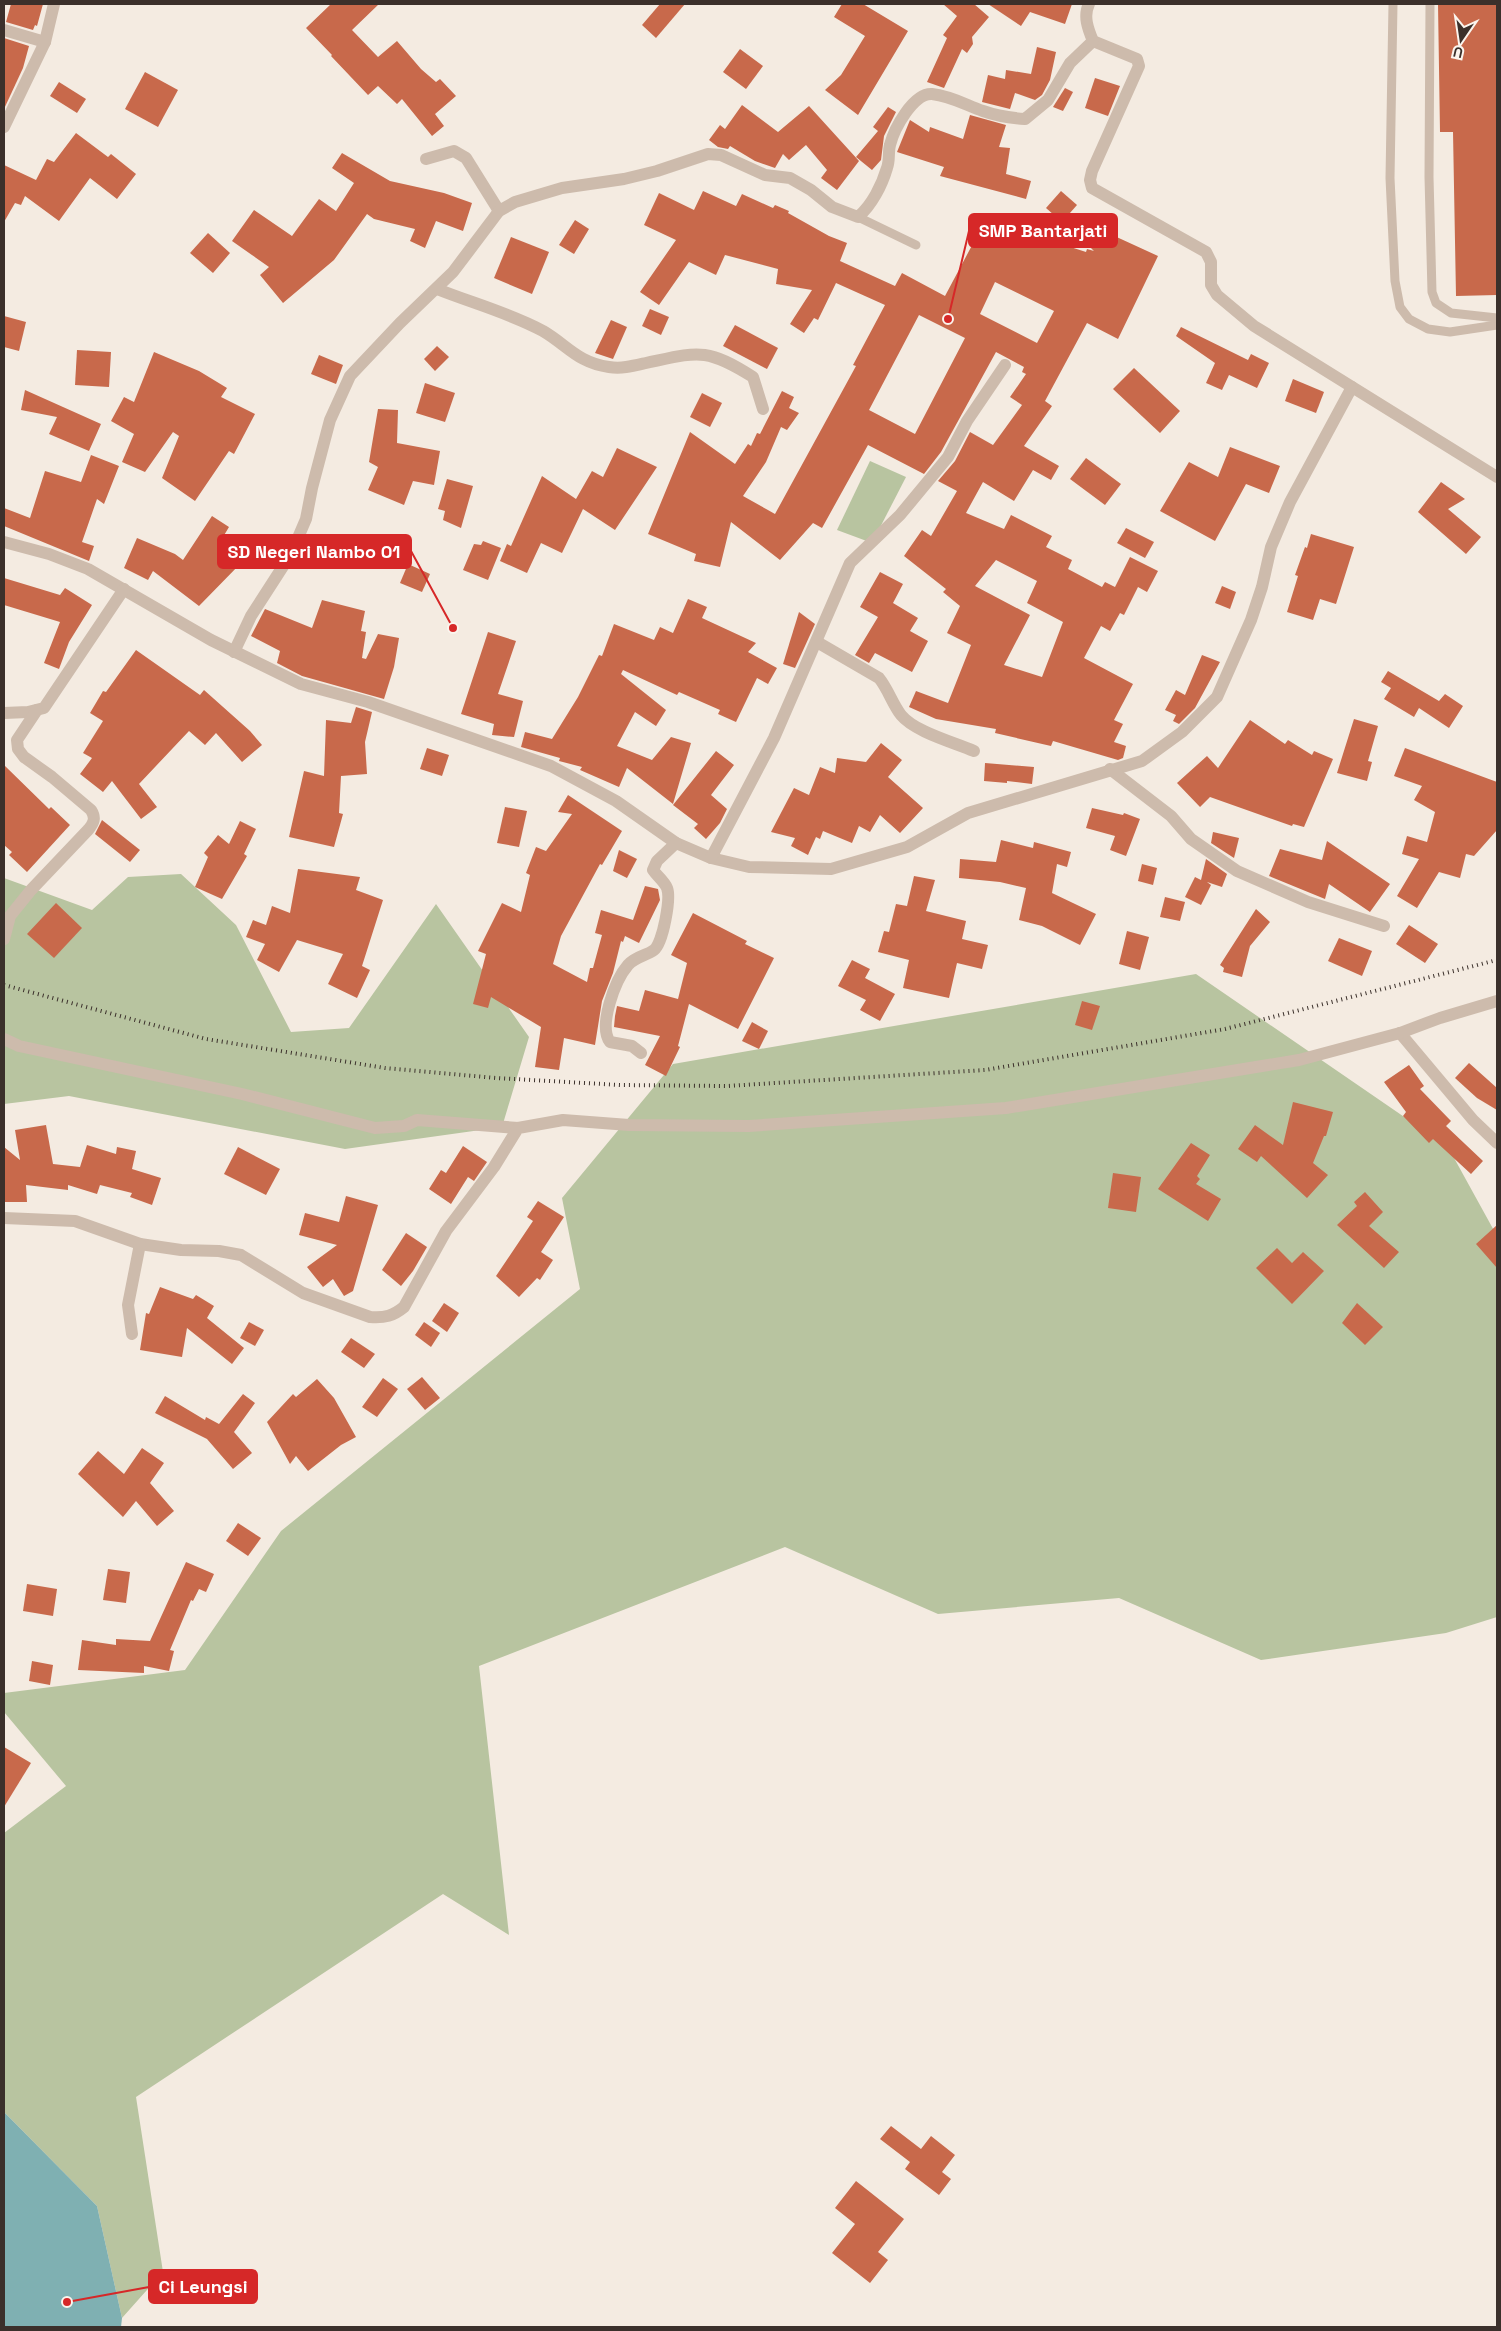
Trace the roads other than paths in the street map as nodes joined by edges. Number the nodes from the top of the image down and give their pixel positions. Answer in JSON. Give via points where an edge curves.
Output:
{"nodes":[{"id":1,"x":54,"y":4,"type":"edge"},
{"id":2,"x":1089,"y":4,"type":"edge"},
{"id":3,"x":1393,"y":4,"type":"edge"},
{"id":4,"x":1430,"y":4,"type":"edge"},
{"id":5,"x":4,"y":30,"type":"edge"},
{"id":6,"x":1093,"y":41,"type":"junction"},
{"id":7,"x":45,"y":42,"type":"junction"},
{"id":8,"x":4,"y":127,"type":"edge"},
{"id":9,"x":426,"y":159,"type":"dead end"},
{"id":10,"x":499,"y":211,"type":"junction"},
{"id":11,"x":858,"y":216,"type":"junction"},
{"id":12,"x":916,"y":245,"type":"dead end"},
{"id":13,"x":437,"y":289,"type":"junction"},
{"id":14,"x":1497,"y":318,"type":"edge"},
{"id":15,"x":1497,"y":325,"type":"edge"},
{"id":16,"x":1005,"y":365,"type":"dead end"},
{"id":17,"x":1352,"y":387,"type":"junction"},
{"id":18,"x":763,"y":409,"type":"dead end"},
{"id":19,"x":1497,"y":477,"type":"edge"},
{"id":20,"x":4,"y":542,"type":"edge"},
{"id":21,"x":124,"y":589,"type":"junction"},
{"id":22,"x":817,"y":642,"type":"junction"},
{"id":23,"x":234,"y":652,"type":"junction"},
{"id":24,"x":37,"y":710,"type":"junction"},
{"id":25,"x":4,"y":713,"type":"edge"},
{"id":26,"x":974,"y":751,"type":"dead end"},
{"id":27,"x":1110,"y":769,"type":"junction"},
{"id":28,"x":676,"y":842,"type":"junction"},
{"id":29,"x":711,"y":858,"type":"junction"},
{"id":30,"x":1384,"y":926,"type":"dead end"},
{"id":31,"x":4,"y":939,"type":"edge"},
{"id":32,"x":1497,"y":1001,"type":"edge"},
{"id":33,"x":1400,"y":1033,"type":"junction"},
{"id":34,"x":4,"y":1039,"type":"edge"},
{"id":35,"x":641,"y":1053,"type":"dead end"},
{"id":36,"x":518,"y":1128,"type":"junction"},
{"id":37,"x":1497,"y":1144,"type":"edge"},
{"id":38,"x":4,"y":1218,"type":"edge"},
{"id":39,"x":140,"y":1244,"type":"junction"},
{"id":40,"x":132,"y":1334,"type":"dead end"}],
"edges":[{"from":1,"to":7,"type":"street"},
{"from":2,"to":6,"type":"street","via":[[1086,27]]},
{"from":3,"to":15,"type":"lane","via":[[1390,178],[1395,281],[1400,307],[1409,319],[1428,329],[1450,332]]},
{"from":4,"to":14,"type":"lane","via":[[1432,292],[1436,303],[1451,312]]},
{"from":5,"to":7,"type":"street"},
{"from":6,"to":11,"type":"street","via":[[1070,63],[1048,100],[1025,119],[1010,118],[930,94],[915,102],[904,115],[890,144],[888,167],[877,191],[867,209]]},
{"from":6,"to":17,"type":"street","via":[[1137,59],[1139,66],[1092,170],[1092,188],[1206,252],[1211,262],[1211,285],[1217,295],[1254,326]]},
{"from":7,"to":8,"type":"street"},
{"from":9,"to":10,"type":"street","via":[[454,151],[466,158]]},
{"from":10,"to":11,"type":"street","via":[[515,202],[562,188],[624,180],[708,154],[721,155],[765,174],[790,178],[832,207]]},
{"from":10,"to":13,"type":"street"},
{"from":11,"to":12,"type":"lane"},
{"from":13,"to":18,"type":"street","via":[[544,332],[587,362],[626,368],[686,354],[710,354],[727,360],[753,377]]},
{"from":13,"to":23,"type":"street","via":[[350,376],[330,420],[306,519],[291,554],[251,616]]},
{"from":16,"to":22,"type":"street","via":[[967,421],[948,458],[900,515],[850,563]]},
{"from":17,"to":19,"type":"street"},
{"from":17,"to":27,"type":"street","via":[[1290,502],[1271,547],[1251,620],[1217,697],[1158,751],[1142,761]]},
{"from":20,"to":21,"type":"street","via":[[88,569]]},
{"from":21,"to":23,"type":"street"},
{"from":21,"to":24,"type":"street","via":[[44,708]]},
{"from":22,"to":26,"type":"street","via":[[879,678],[894,706],[911,725]]},
{"from":22,"to":29,"type":"street","via":[[774,738]]},
{"from":23,"to":28,"type":"street","via":[[302,684],[368,702],[551,766],[616,801]]},
{"from":24,"to":25,"type":"street"},
{"from":24,"to":31,"type":"street","via":[[17,740],[18,749],[91,810],[94,816],[88,830],[10,916]]},
{"from":27,"to":29,"type":"street","via":[[968,813],[907,847],[832,869],[749,867]]},
{"from":27,"to":30,"type":"street","via":[[1171,816],[1191,839],[1237,871],[1308,902]]},
{"from":28,"to":29,"type":"street"},
{"from":28,"to":35,"type":"street","via":[[657,861],[653,870],[668,890],[660,942],[654,950],[635,958],[621,975],[604,1030],[610,1042],[632,1046]]},
{"from":32,"to":33,"type":"street"},
{"from":33,"to":36,"type":"street","via":[[1299,1060],[1006,1108],[749,1126],[629,1125],[564,1120]]},
{"from":33,"to":37,"type":"street"},
{"from":34,"to":36,"type":"street","via":[[20,1046],[242,1094],[375,1128],[404,1126],[417,1120]]},
{"from":36,"to":39,"type":"street","via":[[494,1167],[446,1231],[404,1307],[394,1315],[370,1317],[303,1292],[241,1255]]},
{"from":38,"to":39,"type":"street","via":[[75,1221]]},
{"from":39,"to":40,"type":"street","via":[[128,1305]]}]}
